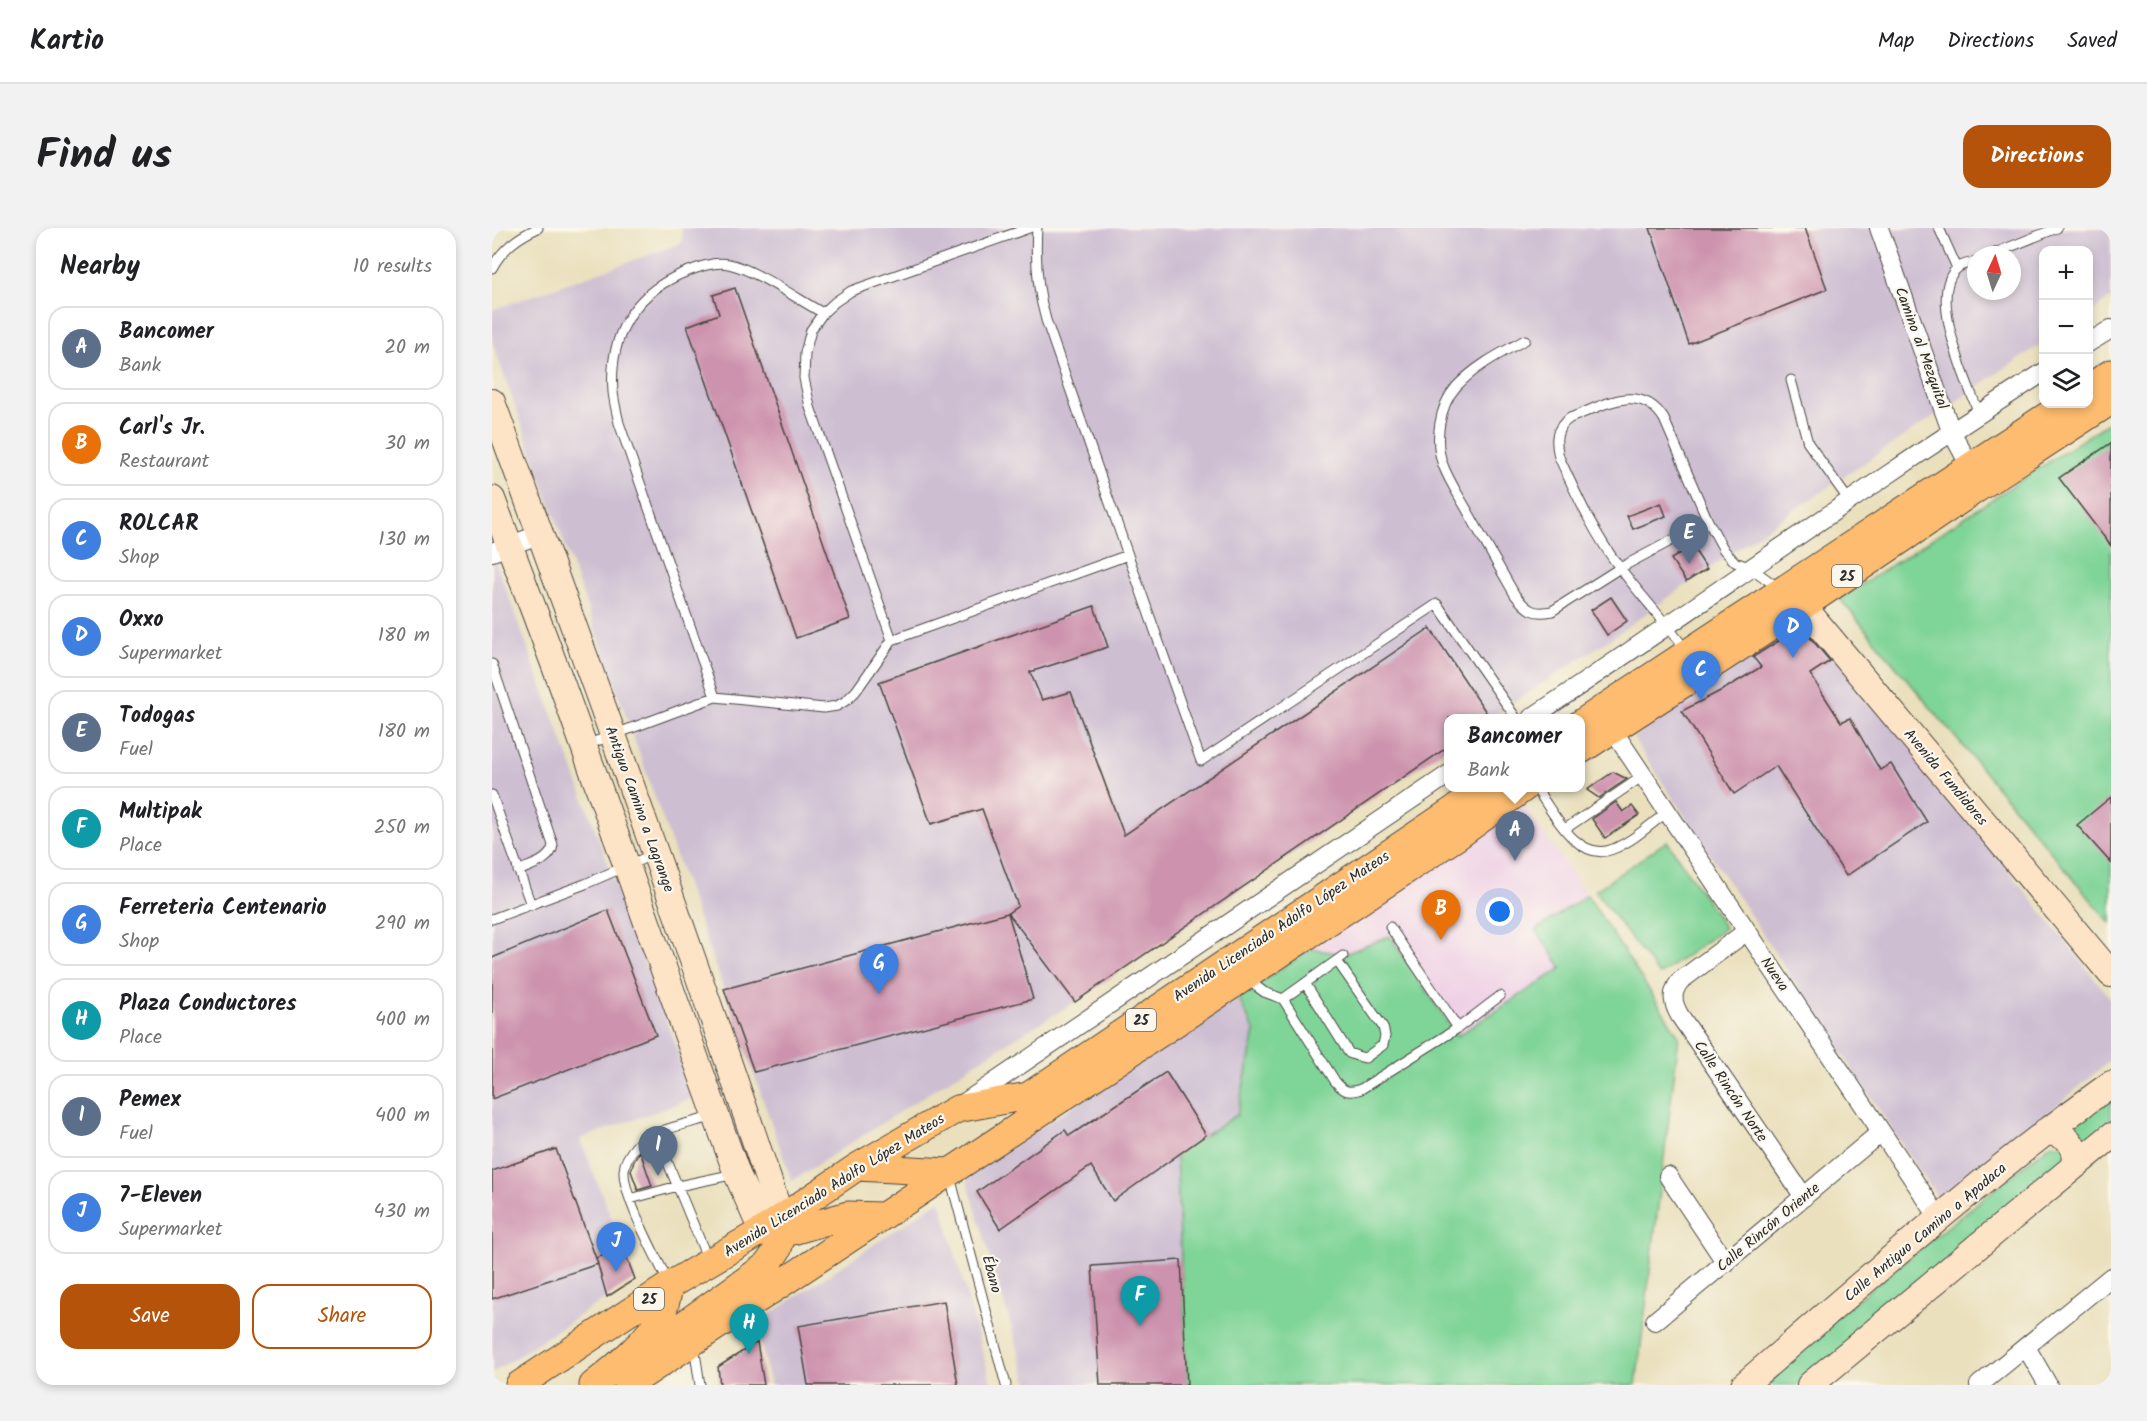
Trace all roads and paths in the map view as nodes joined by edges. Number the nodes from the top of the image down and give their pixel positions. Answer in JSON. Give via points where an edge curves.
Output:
{"nodes":[{"id":1,"x":538,"y":228,"type":"edge"},
{"id":2,"x":1029,"y":228,"type":"edge"},
{"id":3,"x":1037,"y":228,"type":"edge"},
{"id":4,"x":1879,"y":228,"type":"edge"},
{"id":5,"x":1939,"y":228,"type":"edge"},
{"id":6,"x":2057,"y":228,"type":"edge"},
{"id":7,"x":2012,"y":246,"type":"edge"},
{"id":8,"x":1967,"y":264,"type":"edge"},
{"id":9,"x":492,"y":268,"type":"edge"},
{"id":10,"x":1957,"y":268,"type":"junction"},
{"id":11,"x":823,"y":313,"type":"junction"},
{"id":12,"x":2111,"y":328,"type":"edge"},
{"id":13,"x":1525,"y":340,"type":"dead end"},
{"id":14,"x":2093,"y":340,"type":"edge"},
{"id":15,"x":2111,"y":373,"type":"edge"},
{"id":16,"x":2039,"y":375,"type":"edge"},
{"id":17,"x":1791,"y":380,"type":"dead end"},
{"id":18,"x":2093,"y":385,"type":"edge"},
{"id":19,"x":2111,"y":401,"type":"edge"},
{"id":20,"x":492,"y":402,"type":"edge"},
{"id":21,"x":2058,"y":408,"type":"edge"},
{"id":22,"x":1979,"y":413,"type":"junction"},
{"id":23,"x":1951,"y":431,"type":"junction"},
{"id":24,"x":1970,"y":466,"type":"junction"},
{"id":25,"x":529,"y":502,"type":"junction"},
{"id":26,"x":1850,"y":502,"type":"junction"},
{"id":27,"x":494,"y":510,"type":"edge"},
{"id":28,"x":1708,"y":521,"type":"junction"},
{"id":29,"x":541,"y":534,"type":"junction"},
{"id":30,"x":500,"y":549,"type":"edge"},
{"id":31,"x":1128,"y":555,"type":"junction"},
{"id":32,"x":1620,"y":568,"type":"junction"},
{"id":33,"x":1751,"y":568,"type":"junction"},
{"id":34,"x":1793,"y":598,"type":"junction"},
{"id":35,"x":1669,"y":626,"type":"junction"},
{"id":36,"x":892,"y":640,"type":"junction"},
{"id":37,"x":1687,"y":652,"type":"junction"},
{"id":38,"x":492,"y":664,"type":"edge"},
{"id":39,"x":715,"y":697,"type":"junction"},
{"id":40,"x":1513,"y":714,"type":"edge"},
{"id":41,"x":1537,"y":714,"type":"edge"},
{"id":42,"x":1585,"y":720,"type":"edge"},
{"id":43,"x":1612,"y":729,"type":"junction"},
{"id":44,"x":614,"y":735,"type":"junction"},
{"id":45,"x":584,"y":746,"type":"junction"},
{"id":46,"x":1585,"y":747,"type":"edge"},
{"id":47,"x":1643,"y":776,"type":"junction"},
{"id":48,"x":1444,"y":777,"type":"edge"},
{"id":49,"x":1480,"y":792,"type":"edge"},
{"id":50,"x":1518,"y":792,"type":"edge"},
{"id":51,"x":1539,"y":792,"type":"edge"},
{"id":52,"x":492,"y":795,"type":"edge"},
{"id":53,"x":1667,"y":812,"type":"junction"},
{"id":54,"x":1565,"y":830,"type":"junction"},
{"id":55,"x":656,"y":853,"type":"junction"},
{"id":56,"x":626,"y":866,"type":"junction"},
{"id":57,"x":518,"y":871,"type":"junction"},
{"id":58,"x":531,"y":904,"type":"junction"},
{"id":59,"x":492,"y":919,"type":"edge"},
{"id":60,"x":1390,"y":927,"type":"dead end"},
{"id":61,"x":1747,"y":931,"type":"junction"},
{"id":62,"x":1244,"y":976,"type":"junction"},
{"id":63,"x":2109,"y":978,"type":"edge"},
{"id":64,"x":1305,"y":983,"type":"junction"},
{"id":65,"x":1500,"y":996,"type":"dead end"},
{"id":66,"x":1283,"y":999,"type":"junction"},
{"id":67,"x":1458,"y":1028,"type":"junction"},
{"id":68,"x":2111,"y":1084,"type":"edge"},
{"id":69,"x":1028,"y":1096,"type":"junction"},
{"id":70,"x":957,"y":1108,"type":"junction"},
{"id":71,"x":716,"y":1116,"type":"junction"},
{"id":72,"x":2046,"y":1131,"type":"junction"},
{"id":73,"x":1881,"y":1132,"type":"junction"},
{"id":74,"x":656,"y":1134,"type":"junction"},
{"id":75,"x":2111,"y":1136,"type":"edge"},
{"id":76,"x":2074,"y":1166,"type":"junction"},
{"id":77,"x":857,"y":1167,"type":"junction"},
{"id":78,"x":949,"y":1172,"type":"junction"},
{"id":79,"x":737,"y":1174,"type":"junction"},
{"id":80,"x":1668,"y":1176,"type":"dead end"},
{"id":81,"x":678,"y":1186,"type":"junction"},
{"id":82,"x":1803,"y":1197,"type":"junction"},
{"id":83,"x":630,"y":1199,"type":"junction"},
{"id":84,"x":882,"y":1216,"type":"junction"},
{"id":85,"x":1939,"y":1218,"type":"junction"},
{"id":86,"x":775,"y":1228,"type":"junction"},
{"id":87,"x":709,"y":1263,"type":"junction"},
{"id":88,"x":1726,"y":1263,"type":"junction"},
{"id":89,"x":2110,"y":1282,"type":"edge"},
{"id":90,"x":670,"y":1285,"type":"junction"},
{"id":91,"x":1655,"y":1321,"type":"dead end"},
{"id":92,"x":693,"y":1342,"type":"junction"},
{"id":93,"x":2026,"y":1347,"type":"junction"},
{"id":94,"x":635,"y":1381,"type":"edge"},
{"id":95,"x":519,"y":1385,"type":"edge"},
{"id":96,"x":593,"y":1385,"type":"edge"},
{"id":97,"x":699,"y":1385,"type":"edge"},
{"id":98,"x":1006,"y":1385,"type":"edge"},
{"id":99,"x":1744,"y":1385,"type":"edge"},
{"id":100,"x":1810,"y":1385,"type":"edge"},
{"id":101,"x":1980,"y":1385,"type":"edge"},
{"id":102,"x":2048,"y":1385,"type":"edge"}],
"edges":[{"from":1,"to":9,"type":"lane","via":[[510,244]]},
{"from":2,"to":11,"type":"lane","via":[[851,291]]},
{"from":3,"to":31,"type":"lane","via":[[1036,270],[1043,311]]},
{"from":4,"to":23,"type":"street","name":"Camino al Mezquital"},
{"from":5,"to":10,"type":"lane"},
{"from":6,"to":7,"type":"lane"},
{"from":8,"to":10,"type":"lane"},
{"from":10,"to":22,"type":"lane","via":[[1949,283],[1946,316]]},
{"from":11,"to":36,"type":"lane","via":[[812,330],[805,353],[804,378],[810,407]]},
{"from":11,"to":39,"type":"lane","via":[[745,269],[711,264],[661,283],[637,304],[619,339],[613,392],[619,423]]},
{"from":12,"to":14,"type":"street"},
{"from":13,"to":32,"type":"lane","via":[[1491,359],[1455,388],[1440,424],[1443,465],[1515,595],[1532,612],[1552,611]]},
{"from":15,"to":18,"type":"main road"},
{"from":16,"to":22,"type":"street"},
{"from":17,"to":26,"type":"lane","via":[[1808,443]]},
{"from":19,"to":34,"type":"main road","number":"25","via":[[1981,486]]},
{"from":20,"to":25,"type":"street","name":"Antiguo Camino a Lagrange"},
{"from":21,"to":24,"type":"main road","number":"25"},
{"from":22,"to":23,"type":"street"},
{"from":23,"to":24,"type":"street","name":"Camino al Mezquital"},
{"from":23,"to":26,"type":"street"},
{"from":24,"to":34,"type":"main road","number":"25"},
{"from":25,"to":27,"type":"street"},
{"from":25,"to":29,"type":"street","name":"Antiguo Camino a Lagrange"},
{"from":26,"to":33,"type":"street"},
{"from":27,"to":30,"type":"street","name":"Antiguo Camino a Lagrange"},
{"from":28,"to":32,"type":"lane"},
{"from":28,"to":32,"type":"lane","via":[[1664,419],[1653,405],[1631,398],[1570,418],[1557,436],[1559,457],[1594,529]]},
{"from":28,"to":33,"type":"lane","via":[[1730,557]]},
{"from":29,"to":30,"type":"street"},
{"from":29,"to":44,"type":"street","name":"Antiguo Camino a Lagrange"},
{"from":30,"to":45,"type":"street","name":"Antiguo Camino a Lagrange"},
{"from":31,"to":36,"type":"lane"},
{"from":31,"to":40,"type":"lane","via":[[1201,761],[1437,604]]},
{"from":32,"to":35,"type":"lane"},
{"from":33,"to":34,"type":"lane"},
{"from":33,"to":35,"type":"street"},
{"from":34,"to":37,"type":"main road","number":"25"},
{"from":34,"to":43,"type":"main road","number":"25"},
{"from":34,"to":63,"type":"street","name":"Avenida Fundidores"},
{"from":35,"to":37,"type":"lane"},
{"from":35,"to":41,"type":"street"},
{"from":36,"to":39,"type":"lane","via":[[856,691],[837,706]]},
{"from":37,"to":42,"type":"main road","number":"25"},
{"from":38,"to":57,"type":"lane","via":[[553,845],[545,859]]},
{"from":39,"to":44,"type":"lane"},
{"from":43,"to":46,"type":"main road","number":"25"},
{"from":43,"to":47,"type":"street","name":"Nueva"},
{"from":44,"to":45,"type":"lane"},
{"from":44,"to":55,"type":"street","name":"Antiguo Camino a Lagrange"},
{"from":45,"to":56,"type":"street","name":"Antiguo Camino a Lagrange"},
{"from":47,"to":53,"type":"street","name":"Nueva"},
{"from":47,"to":54,"type":"lane"},
{"from":48,"to":70,"type":"street"},
{"from":49,"to":69,"type":"main road","name":"Avenida Licenciado Adolfo López Mateos","number":"25"},
{"from":50,"to":62,"type":"main road","name":"Avenida Licenciado Adolfo López Mateos","number":"25"},
{"from":51,"to":54,"type":"lane"},
{"from":52,"to":57,"type":"lane"},
{"from":53,"to":54,"type":"lane","via":[[1627,842],[1605,851],[1587,850]]},
{"from":53,"to":61,"type":"street","name":"Nueva"},
{"from":55,"to":56,"type":"lane"},
{"from":55,"to":86,"type":"street","name":"Antiguo Camino a Lagrange","via":[[737,1084]]},
{"from":56,"to":58,"type":"lane"},
{"from":56,"to":71,"type":"street","name":"Antiguo Camino a Lagrange"},
{"from":57,"to":58,"type":"lane"},
{"from":58,"to":59,"type":"lane"},
{"from":60,"to":67,"type":"lane"},
{"from":61,"to":73,"type":"street","name":"Nueva"},
{"from":61,"to":82,"type":"street","name":"Calle Rincón Norte","via":[[1680,981],[1673,999],[1680,1016]]},
{"from":62,"to":66,"type":"lane","via":[[1264,992]]},
{"from":62,"to":78,"type":"main road","name":"Avenida Licenciado Adolfo López Mateos","number":"25"},
{"from":64,"to":64,"type":"lane","via":[[1340,959],[1383,1027],[1383,1045],[1365,1058],[1349,1053]]},
{"from":64,"to":66,"type":"lane"},
{"from":65,"to":67,"type":"lane"},
{"from":66,"to":67,"type":"lane","via":[[1345,1092],[1368,1085]]},
{"from":68,"to":72,"type":"street","name":"Calle Antiguo Camino a Apodaca"},
{"from":69,"to":70,"type":"main road","name":"Avenida Licenciado Adolfo López Mateos","number":"25"},
{"from":69,"to":78,"type":"main road","via":[[955,1153]]},
{"from":70,"to":77,"type":"main road","name":"Avenida Licenciado Adolfo López Mateos","number":"25"},
{"from":71,"to":74,"type":"lane"},
{"from":71,"to":79,"type":"street","name":"Antiguo Camino a Lagrange"},
{"from":72,"to":76,"type":"street","via":[[2071,1142]]},
{"from":72,"to":85,"type":"street","name":"Calle Antiguo Camino a Apodaca"},
{"from":73,"to":82,"type":"street","name":"Calle Rincón Oriente"},
{"from":73,"to":85,"type":"street","name":"Nueva"},
{"from":74,"to":81,"type":"lane"},
{"from":74,"to":83,"type":"lane","via":[[637,1146],[626,1162],[624,1172]]},
{"from":75,"to":76,"type":"street"},
{"from":76,"to":100,"type":"street"},
{"from":77,"to":78,"type":"main road"},
{"from":77,"to":86,"type":"main road","name":"Avenida Licenciado Adolfo López Mateos","number":"25"},
{"from":78,"to":84,"type":"main road","name":"Avenida Licenciado Adolfo López Mateos","number":"25"},
{"from":78,"to":98,"type":"lane","name":"Ébano"},
{"from":79,"to":81,"type":"lane"},
{"from":79,"to":86,"type":"street","name":"Antiguo Camino a Lagrange"},
{"from":80,"to":88,"type":"street"},
{"from":81,"to":83,"type":"lane"},
{"from":81,"to":87,"type":"lane"},
{"from":82,"to":88,"type":"street","name":"Calle Rincón Oriente"},
{"from":83,"to":90,"type":"lane"},
{"from":84,"to":86,"type":"main road","via":[[848,1215]]},
{"from":84,"to":92,"type":"main road","name":"Avenida Licenciado Adolfo López Mateos","number":"25"},
{"from":85,"to":99,"type":"street","name":"Calle Antiguo Camino a Apodaca"},
{"from":86,"to":87,"type":"main road","name":"Avenida Licenciado Adolfo López Mateos","number":"25"},
{"from":86,"to":94,"type":"main road","via":[[778,1249],[767,1265],[676,1330]]},
{"from":87,"to":90,"type":"main road","name":"Avenida Licenciado Adolfo López Mateos","number":"25"},
{"from":88,"to":91,"type":"street","name":"Calle Rincón Oriente"},
{"from":89,"to":93,"type":"street"},
{"from":90,"to":95,"type":"main road","name":"Avenida Licenciado Adolfo López Mateos","number":"25"},
{"from":90,"to":96,"type":"main road","via":[[662,1314],[651,1330]]},
{"from":92,"to":94,"type":"main road","name":"Avenida Licenciado Adolfo López Mateos","number":"25"},
{"from":92,"to":97,"type":"lane"},
{"from":93,"to":101,"type":"street"},
{"from":93,"to":102,"type":"street"}]}
